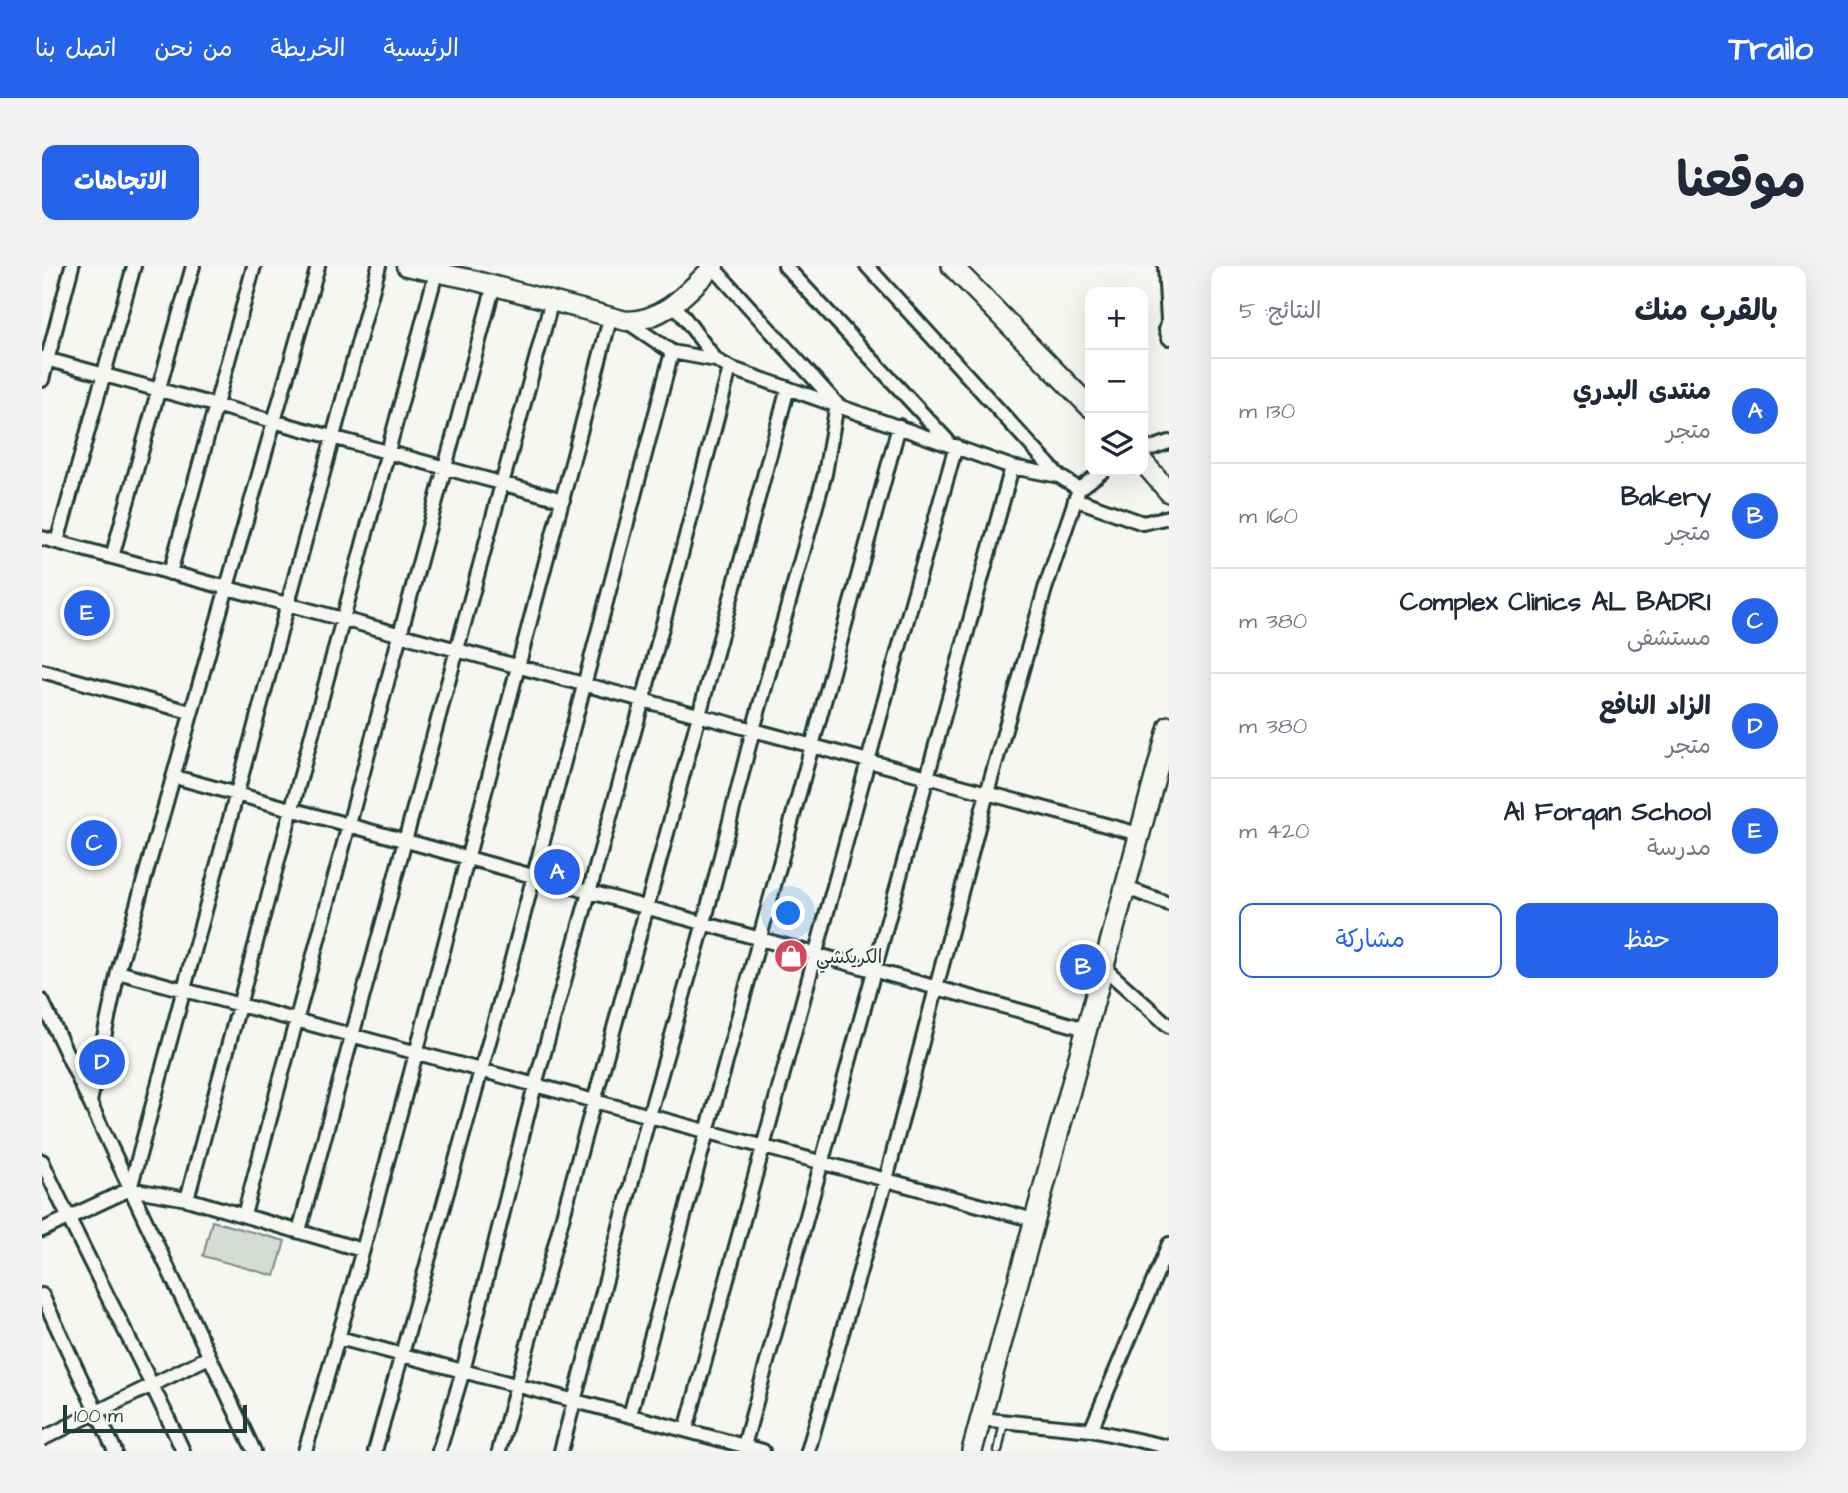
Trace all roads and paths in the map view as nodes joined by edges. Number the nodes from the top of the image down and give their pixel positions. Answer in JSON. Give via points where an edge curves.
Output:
{"nodes":[{"id":1,"x":72,"y":266,"type":"edge"},
{"id":2,"x":134,"y":266,"type":"edge"},
{"id":3,"x":193,"y":266,"type":"edge"},
{"id":4,"x":254,"y":266,"type":"edge"},
{"id":5,"x":318,"y":266,"type":"edge"},
{"id":6,"x":379,"y":266,"type":"edge"},
{"id":7,"x":406,"y":266,"type":"edge"},
{"id":8,"x":714,"y":266,"type":"edge"},
{"id":9,"x":785,"y":266,"type":"edge"},
{"id":10,"x":867,"y":266,"type":"edge"},
{"id":11,"x":952,"y":266,"type":"edge"},
{"id":12,"x":1165,"y":266,"type":"edge"},
{"id":13,"x":436,"y":273,"type":"junction"},
{"id":14,"x":494,"y":285,"type":"junction"},
{"id":15,"x":552,"y":300,"type":"junction"},
{"id":16,"x":674,"y":304,"type":"junction"},
{"id":17,"x":618,"y":320,"type":"junction"},
{"id":18,"x":1169,"y":321,"type":"edge"},
{"id":19,"x":1169,"y":340,"type":"edge"},
{"id":20,"x":672,"y":352,"type":"junction"},
{"id":21,"x":45,"y":359,"type":"edge"},
{"id":22,"x":716,"y":360,"type":"junction"},
{"id":23,"x":730,"y":368,"type":"junction"},
{"id":24,"x":103,"y":374,"type":"junction"},
{"id":25,"x":42,"y":380,"type":"edge"},
{"id":26,"x":789,"y":388,"type":"junction"},
{"id":27,"x":159,"y":390,"type":"junction"},
{"id":28,"x":1085,"y":402,"type":"edge"},
{"id":29,"x":836,"y":404,"type":"junction"},
{"id":30,"x":215,"y":405,"type":"junction"},
{"id":31,"x":272,"y":420,"type":"junction"},
{"id":32,"x":899,"y":426,"type":"junction"},
{"id":33,"x":331,"y":436,"type":"junction"},
{"id":34,"x":1169,"y":442,"type":"edge"},
{"id":35,"x":953,"y":445,"type":"junction"},
{"id":36,"x":1148,"y":449,"type":"edge"},
{"id":37,"x":389,"y":452,"type":"junction"},
{"id":38,"x":445,"y":467,"type":"junction"},
{"id":39,"x":1012,"y":467,"type":"junction"},
{"id":40,"x":1148,"y":467,"type":"edge"},
{"id":41,"x":1059,"y":476,"type":"junction"},
{"id":42,"x":1097,"y":476,"type":"edge"},
{"id":43,"x":501,"y":483,"type":"junction"},
{"id":44,"x":1168,"y":490,"type":"edge"},
{"id":45,"x":1077,"y":494,"type":"junction"},
{"id":46,"x":563,"y":500,"type":"junction"},
{"id":47,"x":1169,"y":517,"type":"edge"},
{"id":48,"x":42,"y":538,"type":"edge"},
{"id":49,"x":57,"y":542,"type":"junction"},
{"id":50,"x":112,"y":557,"type":"junction"},
{"id":51,"x":170,"y":573,"type":"junction"},
{"id":52,"x":225,"y":587,"type":"junction"},
{"id":53,"x":285,"y":604,"type":"junction"},
{"id":54,"x":342,"y":619,"type":"junction"},
{"id":55,"x":399,"y":634,"type":"junction"},
{"id":56,"x":455,"y":649,"type":"junction"},
{"id":57,"x":518,"y":666,"type":"junction"},
{"id":58,"x":42,"y":671,"type":"edge"},
{"id":59,"x":585,"y":684,"type":"junction"},
{"id":60,"x":643,"y":700,"type":"junction"},
{"id":61,"x":191,"y":712,"type":"junction"},
{"id":62,"x":697,"y":715,"type":"junction"},
{"id":63,"x":1169,"y":726,"type":"edge"},
{"id":64,"x":753,"y":730,"type":"junction"},
{"id":65,"x":812,"y":746,"type":"junction"},
{"id":66,"x":867,"y":761,"type":"junction"},
{"id":67,"x":926,"y":776,"type":"junction"},
{"id":68,"x":175,"y":777,"type":"junction"},
{"id":69,"x":235,"y":793,"type":"junction"},
{"id":70,"x":987,"y":793,"type":"junction"},
{"id":71,"x":290,"y":809,"type":"junction"},
{"id":72,"x":347,"y":824,"type":"junction"},
{"id":73,"x":1139,"y":834,"type":"junction"},
{"id":74,"x":405,"y":841,"type":"junction"},
{"id":75,"x":468,"y":858,"type":"junction"},
{"id":76,"x":534,"y":876,"type":"junction"},
{"id":77,"x":1124,"y":887,"type":"junction"},
{"id":78,"x":590,"y":892,"type":"junction"},
{"id":79,"x":1169,"y":904,"type":"edge"},
{"id":80,"x":646,"y":907,"type":"junction"},
{"id":81,"x":704,"y":923,"type":"junction"},
{"id":82,"x":760,"y":939,"type":"junction"},
{"id":83,"x":817,"y":954,"type":"junction"},
{"id":84,"x":1104,"y":968,"type":"junction"},
{"id":85,"x":872,"y":970,"type":"junction"},
{"id":86,"x":118,"y":972,"type":"junction"},
{"id":87,"x":936,"y":988,"type":"junction"},
{"id":88,"x":184,"y":990,"type":"junction"},
{"id":89,"x":42,"y":1001,"type":"edge"},
{"id":90,"x":238,"y":1004,"type":"junction"},
{"id":91,"x":298,"y":1021,"type":"junction"},
{"id":92,"x":1169,"y":1026,"type":"edge"},
{"id":93,"x":1086,"y":1029,"type":"junction"},
{"id":94,"x":352,"y":1035,"type":"junction"},
{"id":95,"x":416,"y":1053,"type":"junction"},
{"id":96,"x":480,"y":1070,"type":"junction"},
{"id":97,"x":535,"y":1085,"type":"junction"},
{"id":98,"x":596,"y":1101,"type":"junction"},
{"id":99,"x":90,"y":1102,"type":"junction"},
{"id":100,"x":649,"y":1116,"type":"junction"},
{"id":101,"x":707,"y":1132,"type":"junction"},
{"id":102,"x":762,"y":1146,"type":"junction"},
{"id":103,"x":42,"y":1161,"type":"edge"},
{"id":104,"x":822,"y":1163,"type":"junction"},
{"id":105,"x":886,"y":1180,"type":"junction"},
{"id":106,"x":130,"y":1189,"type":"junction"},
{"id":107,"x":187,"y":1199,"type":"junction"},
{"id":108,"x":244,"y":1215,"type":"junction"},
{"id":109,"x":68,"y":1218,"type":"junction"},
{"id":110,"x":1034,"y":1220,"type":"junction"},
{"id":111,"x":42,"y":1230,"type":"edge"},
{"id":112,"x":299,"y":1231,"type":"junction"},
{"id":113,"x":1169,"y":1244,"type":"edge"},
{"id":114,"x":362,"y":1250,"type":"junction"},
{"id":115,"x":42,"y":1295,"type":"edge"},
{"id":116,"x":339,"y":1338,"type":"junction"},
{"id":117,"x":403,"y":1354,"type":"junction"},
{"id":118,"x":209,"y":1357,"type":"junction"},
{"id":119,"x":463,"y":1371,"type":"junction"},
{"id":120,"x":153,"y":1384,"type":"junction"},
{"id":121,"x":517,"y":1385,"type":"junction"},
{"id":122,"x":576,"y":1401,"type":"junction"},
{"id":123,"x":97,"y":1412,"type":"junction"},
{"id":124,"x":630,"y":1415,"type":"junction"},
{"id":125,"x":980,"y":1419,"type":"junction"},
{"id":126,"x":1004,"y":1422,"type":"junction"},
{"id":127,"x":686,"y":1430,"type":"junction"},
{"id":128,"x":1090,"y":1430,"type":"junction"},
{"id":129,"x":42,"y":1437,"type":"edge"},
{"id":130,"x":744,"y":1446,"type":"junction"},
{"id":131,"x":1169,"y":1447,"type":"edge"},
{"id":132,"x":49,"y":1451,"type":"edge"},
{"id":133,"x":115,"y":1451,"type":"edge"},
{"id":134,"x":183,"y":1451,"type":"edge"},
{"id":135,"x":254,"y":1451,"type":"edge"},
{"id":136,"x":305,"y":1451,"type":"edge"},
{"id":137,"x":375,"y":1451,"type":"edge"},
{"id":138,"x":439,"y":1451,"type":"edge"},
{"id":139,"x":499,"y":1451,"type":"edge"},
{"id":140,"x":561,"y":1451,"type":"edge"},
{"id":141,"x":763,"y":1451,"type":"edge"},
{"id":142,"x":807,"y":1451,"type":"edge"},
{"id":143,"x":972,"y":1451,"type":"edge"},
{"id":144,"x":998,"y":1451,"type":"edge"}],
"edges":[{"from":1,"to":21,"type":"street"},
{"from":2,"to":24,"type":"street"},
{"from":3,"to":27,"type":"street"},
{"from":4,"to":30,"type":"street"},
{"from":5,"to":31,"type":"street"},
{"from":6,"to":33,"type":"street"},
{"from":7,"to":13,"type":"street"},
{"from":8,"to":16,"type":"street"},
{"from":8,"to":29,"type":"street"},
{"from":9,"to":35,"type":"street"},
{"from":10,"to":41,"type":"street"},
{"from":11,"to":28,"type":"main road"},
{"from":12,"to":18,"type":"street"},
{"from":13,"to":14,"type":"street"},
{"from":13,"to":37,"type":"street"},
{"from":14,"to":15,"type":"street"},
{"from":14,"to":38,"type":"street"},
{"from":15,"to":17,"type":"street"},
{"from":15,"to":43,"type":"street"},
{"from":16,"to":17,"type":"street","via":[[649,320]]},
{"from":16,"to":22,"type":"street"},
{"from":17,"to":20,"type":"street"},
{"from":17,"to":46,"type":"street"},
{"from":18,"to":19,"type":"street"},
{"from":20,"to":22,"type":"street"},
{"from":20,"to":59,"type":"street"},
{"from":21,"to":24,"type":"street"},
{"from":21,"to":25,"type":"street"},
{"from":22,"to":23,"type":"street"},
{"from":23,"to":26,"type":"street"},
{"from":23,"to":60,"type":"street"},
{"from":24,"to":27,"type":"street"},
{"from":24,"to":49,"type":"street"},
{"from":26,"to":29,"type":"street"},
{"from":26,"to":62,"type":"street"},
{"from":27,"to":30,"type":"street"},
{"from":27,"to":50,"type":"street"},
{"from":29,"to":32,"type":"street"},
{"from":29,"to":64,"type":"street","via":[[825,474]]},
{"from":30,"to":31,"type":"street"},
{"from":30,"to":51,"type":"street"},
{"from":31,"to":33,"type":"street"},
{"from":31,"to":52,"type":"street"},
{"from":32,"to":35,"type":"street"},
{"from":32,"to":65,"type":"street"},
{"from":33,"to":37,"type":"street"},
{"from":33,"to":53,"type":"street"},
{"from":34,"to":36,"type":"street"},
{"from":35,"to":39,"type":"street"},
{"from":35,"to":66,"type":"street"},
{"from":37,"to":38,"type":"street"},
{"from":37,"to":54,"type":"street"},
{"from":38,"to":43,"type":"street"},
{"from":38,"to":55,"type":"street"},
{"from":39,"to":41,"type":"street"},
{"from":39,"to":67,"type":"street"},
{"from":40,"to":44,"type":"main road"},
{"from":41,"to":45,"type":"street"},
{"from":42,"to":45,"type":"street"},
{"from":43,"to":46,"type":"street"},
{"from":43,"to":56,"type":"street"},
{"from":45,"to":47,"type":"street","via":[[1143,523]]},
{"from":45,"to":70,"type":"street"},
{"from":46,"to":57,"type":"street"},
{"from":48,"to":49,"type":"street"},
{"from":49,"to":50,"type":"street"},
{"from":50,"to":51,"type":"street"},
{"from":51,"to":52,"type":"street"},
{"from":52,"to":53,"type":"street"},
{"from":52,"to":61,"type":"street"},
{"from":53,"to":54,"type":"street"},
{"from":53,"to":69,"type":"street"},
{"from":54,"to":55,"type":"street"},
{"from":54,"to":71,"type":"street"},
{"from":55,"to":56,"type":"street"},
{"from":55,"to":72,"type":"street"},
{"from":56,"to":57,"type":"street"},
{"from":56,"to":74,"type":"street"},
{"from":57,"to":59,"type":"street"},
{"from":57,"to":75,"type":"street"},
{"from":58,"to":61,"type":"street"},
{"from":59,"to":60,"type":"street"},
{"from":59,"to":76,"type":"street"},
{"from":60,"to":62,"type":"street"},
{"from":60,"to":78,"type":"street"},
{"from":61,"to":68,"type":"street"},
{"from":62,"to":64,"type":"street"},
{"from":62,"to":80,"type":"street"},
{"from":63,"to":73,"type":"main road"},
{"from":64,"to":65,"type":"street"},
{"from":64,"to":81,"type":"street"},
{"from":65,"to":66,"type":"street"},
{"from":65,"to":82,"type":"street"},
{"from":66,"to":67,"type":"street"},
{"from":66,"to":83,"type":"street"},
{"from":67,"to":70,"type":"street"},
{"from":67,"to":85,"type":"street"},
{"from":68,"to":69,"type":"street"},
{"from":68,"to":86,"type":"street"},
{"from":69,"to":71,"type":"street"},
{"from":69,"to":88,"type":"street"},
{"from":70,"to":73,"type":"street"},
{"from":70,"to":87,"type":"street"},
{"from":71,"to":72,"type":"street"},
{"from":71,"to":90,"type":"street"},
{"from":72,"to":74,"type":"street"},
{"from":72,"to":91,"type":"street"},
{"from":73,"to":77,"type":"main road"},
{"from":74,"to":75,"type":"street"},
{"from":74,"to":94,"type":"street"},
{"from":75,"to":76,"type":"street"},
{"from":75,"to":95,"type":"street"},
{"from":76,"to":78,"type":"street"},
{"from":76,"to":96,"type":"street"},
{"from":77,"to":79,"type":"street"},
{"from":77,"to":84,"type":"main road"},
{"from":78,"to":80,"type":"street"},
{"from":78,"to":97,"type":"street"},
{"from":80,"to":81,"type":"street"},
{"from":80,"to":98,"type":"street"},
{"from":81,"to":82,"type":"street"},
{"from":81,"to":100,"type":"street"},
{"from":82,"to":83,"type":"street"},
{"from":82,"to":101,"type":"street"},
{"from":83,"to":85,"type":"street"},
{"from":83,"to":102,"type":"street"},
{"from":84,"to":92,"type":"street"},
{"from":84,"to":93,"type":"main road"},
{"from":85,"to":87,"type":"street"},
{"from":85,"to":104,"type":"street"},
{"from":86,"to":88,"type":"street"},
{"from":86,"to":99,"type":"street"},
{"from":87,"to":93,"type":"street"},
{"from":87,"to":105,"type":"street"},
{"from":88,"to":90,"type":"street"},
{"from":88,"to":106,"type":"street"},
{"from":89,"to":99,"type":"street"},
{"from":90,"to":91,"type":"street"},
{"from":90,"to":107,"type":"street"},
{"from":91,"to":94,"type":"street"},
{"from":91,"to":108,"type":"street"},
{"from":93,"to":110,"type":"main road"},
{"from":94,"to":95,"type":"street"},
{"from":94,"to":112,"type":"street"},
{"from":95,"to":96,"type":"street"},
{"from":95,"to":114,"type":"street"},
{"from":96,"to":97,"type":"street"},
{"from":96,"to":117,"type":"street"},
{"from":97,"to":98,"type":"street"},
{"from":97,"to":119,"type":"street"},
{"from":98,"to":100,"type":"street"},
{"from":98,"to":121,"type":"street"},
{"from":99,"to":106,"type":"street"},
{"from":100,"to":101,"type":"street"},
{"from":100,"to":122,"type":"street"},
{"from":101,"to":102,"type":"street"},
{"from":101,"to":124,"type":"street"},
{"from":102,"to":104,"type":"street"},
{"from":102,"to":127,"type":"street"},
{"from":103,"to":109,"type":"street"},
{"from":104,"to":105,"type":"street"},
{"from":104,"to":130,"type":"street"},
{"from":105,"to":110,"type":"street"},
{"from":105,"to":142,"type":"street"},
{"from":106,"to":107,"type":"street"},
{"from":106,"to":109,"type":"street"},
{"from":106,"to":118,"type":"street"},
{"from":107,"to":108,"type":"street"},
{"from":108,"to":112,"type":"street"},
{"from":109,"to":111,"type":"street"},
{"from":109,"to":120,"type":"street"},
{"from":110,"to":125,"type":"main road"},
{"from":112,"to":114,"type":"street"},
{"from":113,"to":128,"type":"street"},
{"from":114,"to":116,"type":"street"},
{"from":115,"to":123,"type":"street"},
{"from":116,"to":117,"type":"street"},
{"from":116,"to":136,"type":"street"},
{"from":117,"to":119,"type":"street"},
{"from":117,"to":137,"type":"street"},
{"from":118,"to":120,"type":"street"},
{"from":118,"to":135,"type":"street"},
{"from":119,"to":121,"type":"street"},
{"from":119,"to":138,"type":"street"},
{"from":120,"to":123,"type":"street"},
{"from":120,"to":134,"type":"street"},
{"from":121,"to":122,"type":"street"},
{"from":121,"to":139,"type":"street"},
{"from":122,"to":124,"type":"street"},
{"from":122,"to":140,"type":"street"},
{"from":123,"to":129,"type":"street"},
{"from":123,"to":133,"type":"street"},
{"from":124,"to":127,"type":"street"},
{"from":125,"to":126,"type":"street"},
{"from":125,"to":143,"type":"main road"},
{"from":126,"to":128,"type":"street"},
{"from":126,"to":144,"type":"lane"},
{"from":127,"to":130,"type":"street"},
{"from":128,"to":131,"type":"street"},
{"from":129,"to":132,"type":"street"},
{"from":130,"to":141,"type":"street"}]}
